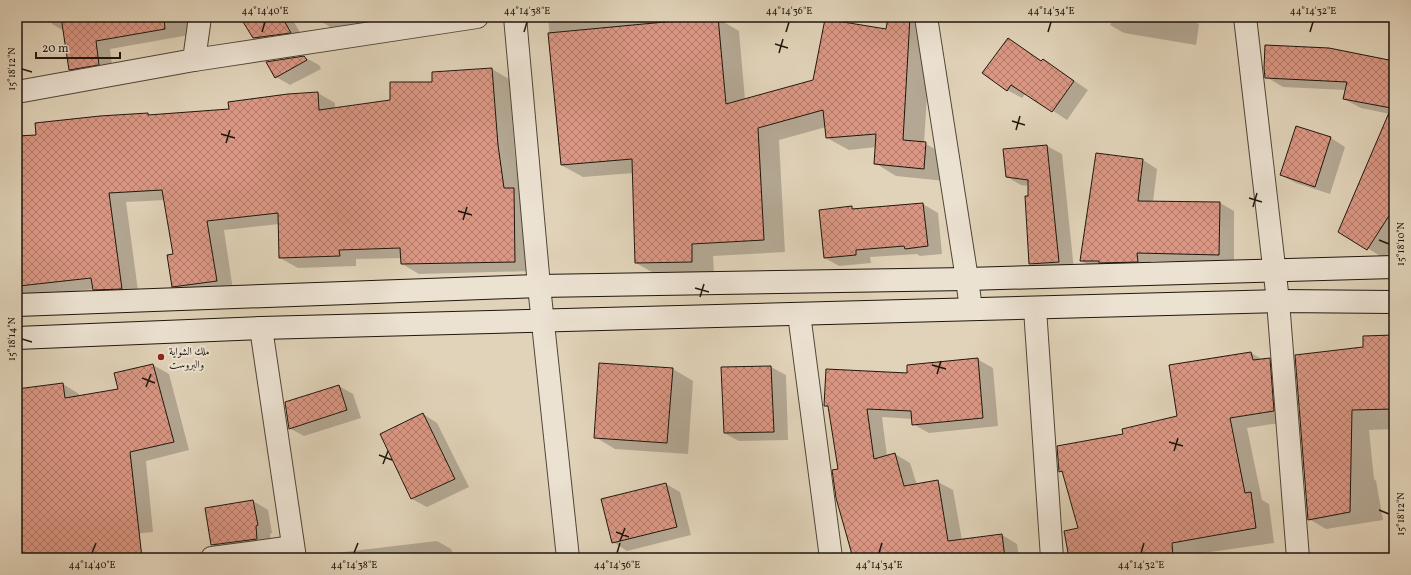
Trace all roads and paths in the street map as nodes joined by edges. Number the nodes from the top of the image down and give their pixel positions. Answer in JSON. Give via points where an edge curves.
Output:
{"nodes":[{"id":1,"x":200,"y":17,"type":"edge"},
{"id":2,"x":477,"y":17,"type":"edge"},
{"id":3,"x":515,"y":17,"type":"edge"},
{"id":4,"x":926,"y":17,"type":"edge"},
{"id":5,"x":1245,"y":17,"type":"edge"},
{"id":6,"x":194,"y":60,"type":"junction"},
{"id":7,"x":17,"y":92,"type":"edge"},
{"id":8,"x":1394,"y":267,"type":"edge"},
{"id":9,"x":1274,"y":270,"type":"junction"},
{"id":10,"x":967,"y":279,"type":"junction"},
{"id":11,"x":539,"y":286,"type":"junction"},
{"id":12,"x":1278,"y":301,"type":"junction"},
{"id":13,"x":1394,"y":302,"type":"edge"},
{"id":14,"x":17,"y":306,"type":"edge"},
{"id":15,"x":1035,"y":308,"type":"junction"},
{"id":16,"x":971,"y":310,"type":"junction"},
{"id":17,"x":799,"y":314,"type":"junction"},
{"id":18,"x":543,"y":321,"type":"junction"},
{"id":19,"x":261,"y":328,"type":"junction"},
{"id":20,"x":17,"y":338,"type":"edge"},
{"id":21,"x":294,"y":552,"type":"edge"},
{"id":22,"x":212,"y":558,"type":"edge"},
{"id":23,"x":568,"y":558,"type":"edge"},
{"id":24,"x":831,"y":558,"type":"edge"},
{"id":25,"x":1052,"y":558,"type":"edge"},
{"id":26,"x":1298,"y":558,"type":"edge"}],
"edges":[{"from":1,"to":6,"type":"street"},
{"from":2,"to":6,"type":"street"},
{"from":3,"to":11,"type":"street"},
{"from":4,"to":10,"type":"street"},
{"from":5,"to":9,"type":"street"},
{"from":6,"to":7,"type":"street"},
{"from":8,"to":9,"type":"street"},
{"from":9,"to":10,"type":"street"},
{"from":9,"to":12,"type":"street"},
{"from":10,"to":11,"type":"street"},
{"from":10,"to":16,"type":"street"},
{"from":11,"to":14,"type":"street"},
{"from":11,"to":18,"type":"street"},
{"from":12,"to":13,"type":"street"},
{"from":12,"to":15,"type":"street"},
{"from":12,"to":26,"type":"street"},
{"from":15,"to":16,"type":"street"},
{"from":15,"to":25,"type":"street"},
{"from":16,"to":17,"type":"street"},
{"from":17,"to":18,"type":"street"},
{"from":17,"to":24,"type":"street"},
{"from":18,"to":19,"type":"street"},
{"from":18,"to":23,"type":"street"},
{"from":19,"to":20,"type":"street"},
{"from":19,"to":21,"type":"street"},
{"from":21,"to":22,"type":"street"}]}
